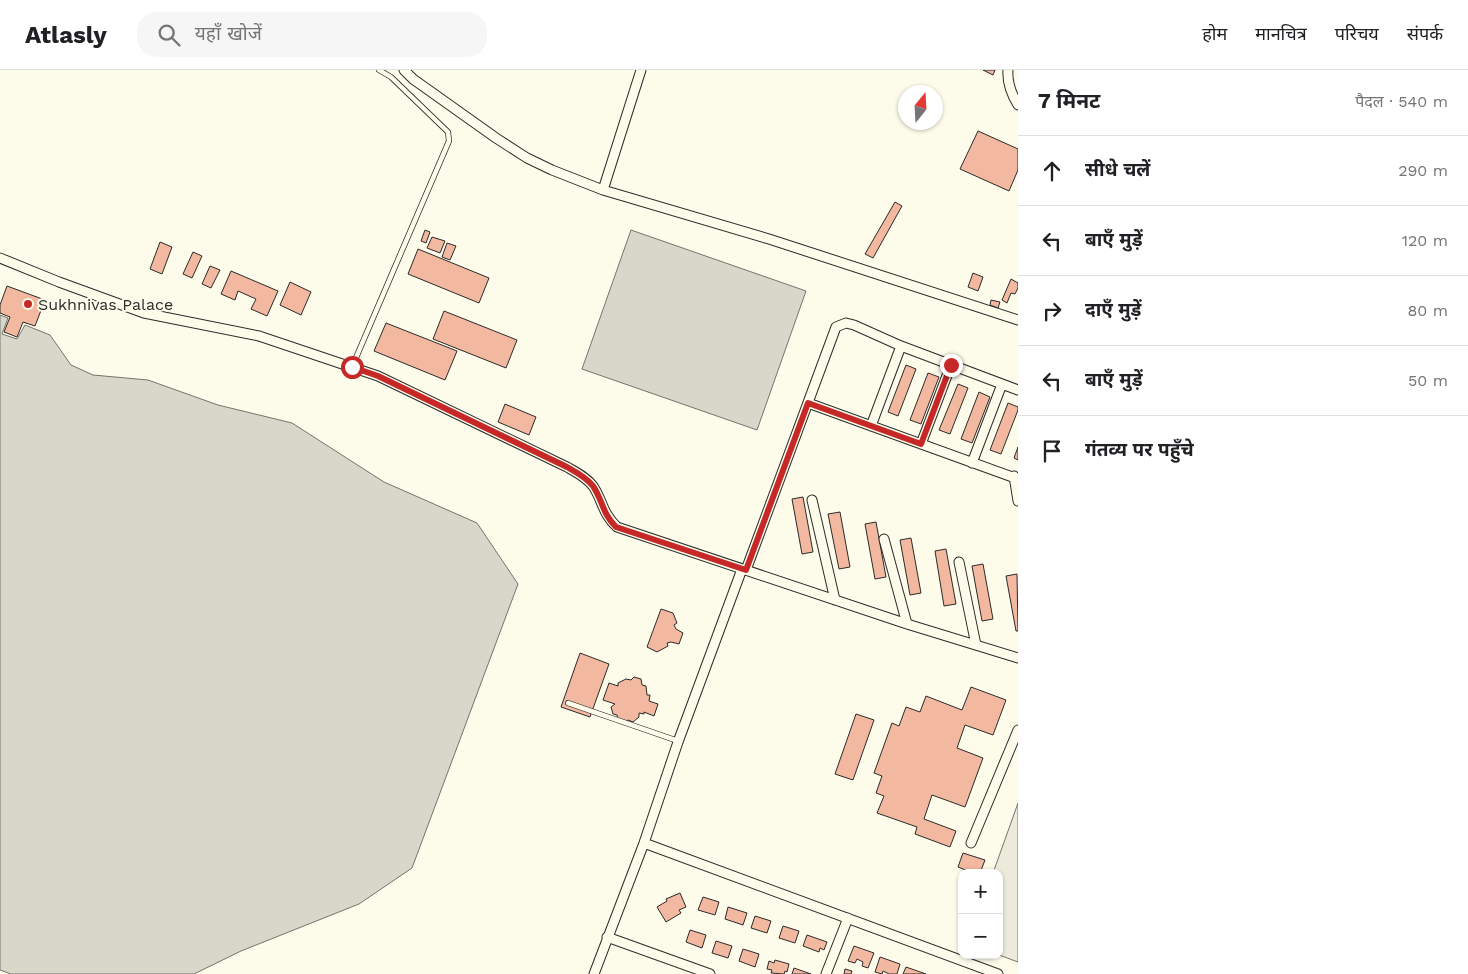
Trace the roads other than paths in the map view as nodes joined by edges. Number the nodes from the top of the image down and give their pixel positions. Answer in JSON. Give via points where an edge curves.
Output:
{"nodes":[{"id":1,"x":379,"y":70,"type":"edge"},
{"id":2,"x":404,"y":70,"type":"edge"},
{"id":3,"x":641,"y":70,"type":"edge"},
{"id":4,"x":1008,"y":70,"type":"edge"},
{"id":5,"x":1018,"y":105,"type":"edge"},
{"id":6,"x":603,"y":190,"type":"junction"},
{"id":7,"x":0,"y":258,"type":"edge"},
{"id":8,"x":1018,"y":320,"type":"edge"},
{"id":9,"x":901,"y":346,"type":"junction"},
{"id":10,"x":951,"y":365,"type":"junction"},
{"id":11,"x":352,"y":367,"type":"junction"},
{"id":12,"x":1002,"y":384,"type":"junction"},
{"id":13,"x":1018,"y":390,"type":"edge"},
{"id":14,"x":808,"y":403,"type":"junction"},
{"id":15,"x":870,"y":426,"type":"junction"},
{"id":16,"x":921,"y":444,"type":"junction"},
{"id":17,"x":972,"y":463,"type":"junction"},
{"id":18,"x":1016,"y":478,"type":"edge"},
{"id":19,"x":812,"y":500,"type":"dead end"},
{"id":20,"x":1018,"y":502,"type":"edge"},
{"id":21,"x":884,"y":539,"type":"dead end"},
{"id":22,"x":959,"y":562,"type":"dead end"},
{"id":23,"x":744,"y":570,"type":"junction"},
{"id":24,"x":835,"y":600,"type":"junction"},
{"id":25,"x":907,"y":624,"type":"junction"},
{"id":26,"x":976,"y":645,"type":"junction"},
{"id":27,"x":1018,"y":658,"type":"edge"},
{"id":28,"x":568,"y":704,"type":"dead end"},
{"id":29,"x":1018,"y":730,"type":"edge"},
{"id":30,"x":678,"y":742,"type":"junction"},
{"id":31,"x":644,"y":843,"type":"junction"},
{"id":32,"x":971,"y":844,"type":"dead end"},
{"id":33,"x":848,"y":918,"type":"junction"},
{"id":34,"x":607,"y":937,"type":"junction"},
{"id":35,"x":594,"y":974,"type":"edge"},
{"id":36,"x":710,"y":974,"type":"edge"},
{"id":37,"x":826,"y":974,"type":"edge"},
{"id":38,"x":998,"y":974,"type":"edge"}],
"edges":[{"from":1,"to":11,"type":"lane","via":[[448,132],[449,141]]},
{"from":2,"to":6,"type":"street","via":[[527,158]]},
{"from":3,"to":6,"type":"street"},
{"from":4,"to":5,"type":"street"},
{"from":6,"to":8,"type":"street","via":[[769,239]]},
{"from":7,"to":11,"type":"street","via":[[144,313],[259,336]]},
{"from":9,"to":10,"type":"street"},
{"from":9,"to":14,"type":"street","via":[[854,325],[846,323],[836,327]]},
{"from":9,"to":15,"type":"street"},
{"from":10,"to":12,"type":"street"},
{"from":10,"to":16,"type":"street"},
{"from":11,"to":23,"type":"street","via":[[378,376],[582,476],[592,486],[616,527]]},
{"from":12,"to":13,"type":"street"},
{"from":12,"to":17,"type":"street"},
{"from":14,"to":15,"type":"street"},
{"from":14,"to":23,"type":"street"},
{"from":15,"to":16,"type":"street"},
{"from":16,"to":17,"type":"street"},
{"from":17,"to":18,"type":"street"},
{"from":18,"to":20,"type":"street"},
{"from":19,"to":24,"type":"street"},
{"from":21,"to":25,"type":"street"},
{"from":22,"to":26,"type":"street"},
{"from":23,"to":24,"type":"street"},
{"from":23,"to":30,"type":"street"},
{"from":24,"to":25,"type":"street"},
{"from":25,"to":26,"type":"street"},
{"from":26,"to":27,"type":"street"},
{"from":28,"to":30,"type":"lane"},
{"from":29,"to":32,"type":"street"},
{"from":30,"to":31,"type":"street"},
{"from":31,"to":33,"type":"street"},
{"from":31,"to":34,"type":"street"},
{"from":33,"to":37,"type":"street"},
{"from":33,"to":38,"type":"street"},
{"from":34,"to":35,"type":"street"},
{"from":34,"to":36,"type":"street"}]}
